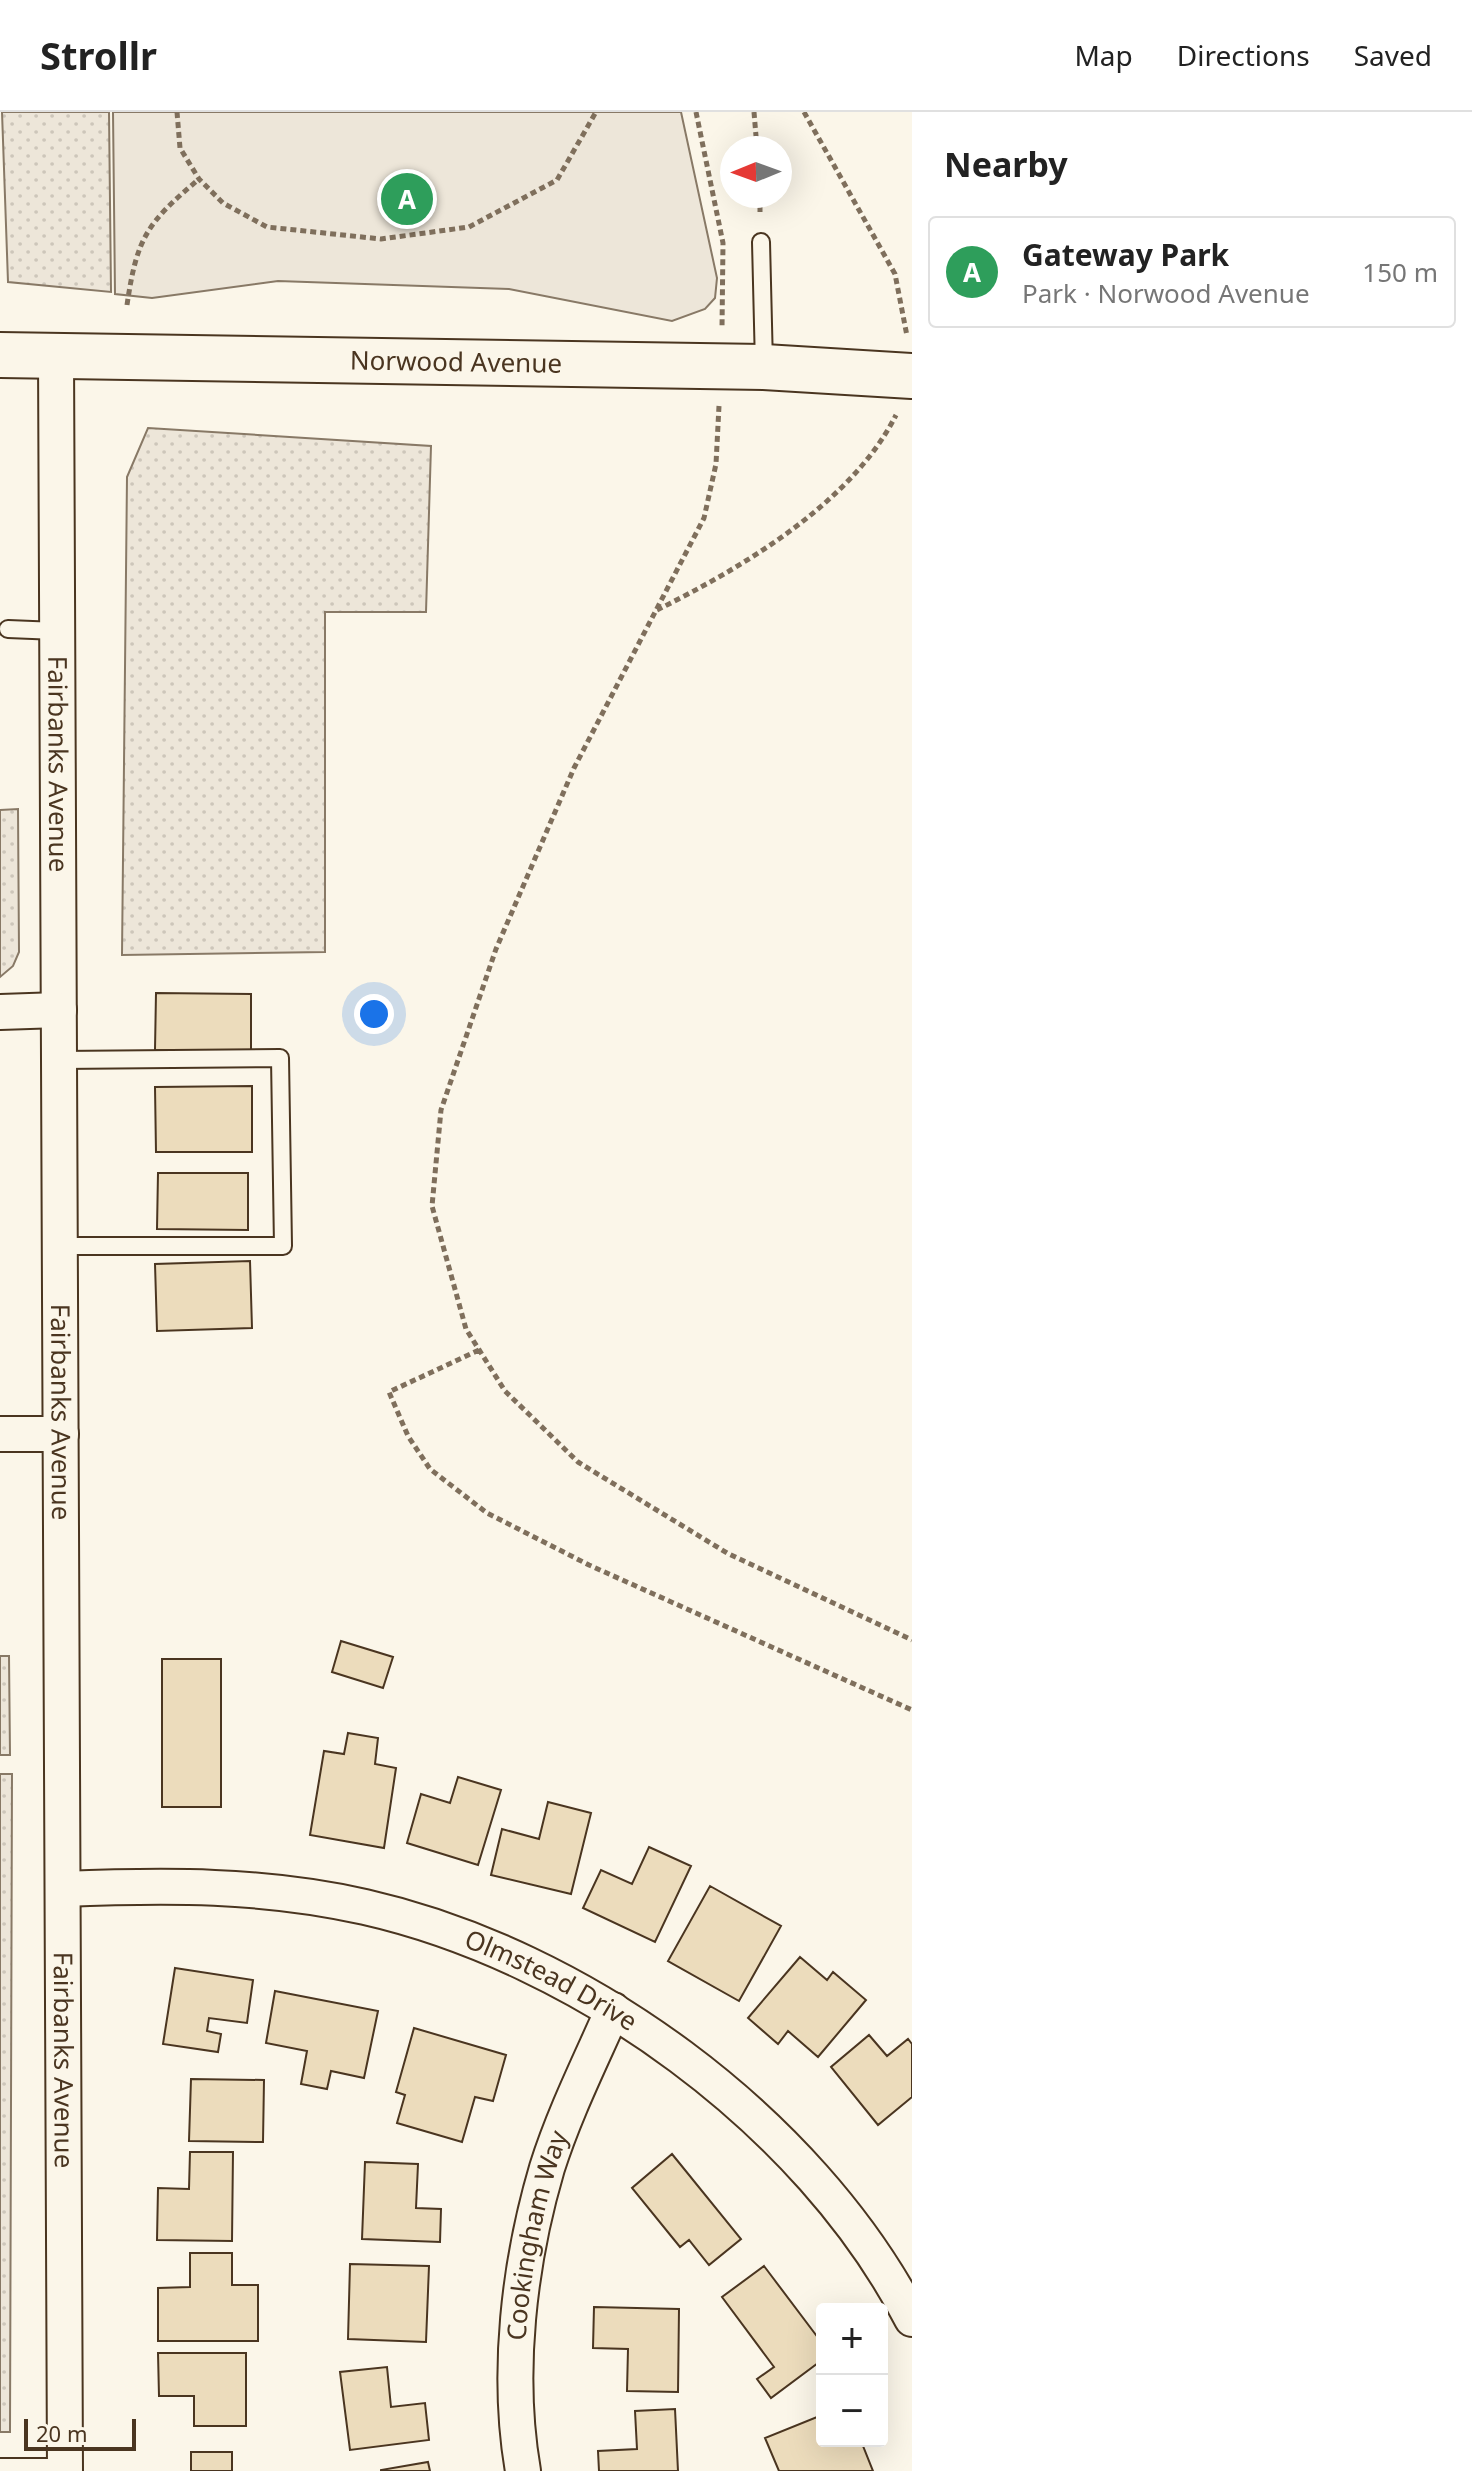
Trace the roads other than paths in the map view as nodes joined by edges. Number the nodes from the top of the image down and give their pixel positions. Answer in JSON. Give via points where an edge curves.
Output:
{"nodes":[{"id":1,"x":761,"y":242,"type":"dead end"},
{"id":2,"x":56,"y":354,"type":"junction"},
{"id":3,"x":0,"y":355,"type":"edge"},
{"id":4,"x":764,"y":367,"type":"junction"},
{"id":5,"x":907,"y":378,"type":"edge"},
{"id":6,"x":8,"y":629,"type":"dead end"},
{"id":7,"x":57,"y":631,"type":"junction"},
{"id":8,"x":59,"y":1010,"type":"junction"},
{"id":9,"x":0,"y":1012,"type":"edge"},
{"id":10,"x":60,"y":1060,"type":"junction"},
{"id":11,"x":60,"y":1246,"type":"junction"},
{"id":12,"x":0,"y":1434,"type":"edge"},
{"id":13,"x":61,"y":1434,"type":"junction"},
{"id":14,"x":63,"y":1889,"type":"junction"},
{"id":15,"x":613,"y":2010,"type":"junction"},
{"id":16,"x":912,"y":2319,"type":"edge"},
{"id":17,"x":0,"y":2467,"type":"edge"},
{"id":18,"x":65,"y":2469,"type":"edge"},
{"id":19,"x":523,"y":2471,"type":"edge"}],
"edges":[{"from":1,"to":4,"type":"lane"},
{"from":2,"to":3,"type":"main road","name":"Norwood Avenue"},
{"from":2,"to":4,"type":"main road","name":"Norwood Avenue"},
{"from":2,"to":7,"type":"street","name":"Fairbanks Avenue"},
{"from":4,"to":5,"type":"main road","name":"Norwood Avenue"},
{"from":6,"to":7,"type":"lane"},
{"from":7,"to":8,"type":"street","name":"Fairbanks Avenue"},
{"from":8,"to":9,"type":"street"},
{"from":8,"to":10,"type":"street","name":"Fairbanks Avenue"},
{"from":10,"to":11,"type":"street","name":"Fairbanks Avenue"},
{"from":10,"to":11,"type":"lane","via":[[280,1058],[283,1246]]},
{"from":11,"to":13,"type":"street","name":"Fairbanks Avenue"},
{"from":12,"to":13,"type":"street"},
{"from":13,"to":14,"type":"street","name":"Fairbanks Avenue"},
{"from":14,"to":15,"type":"street","name":"Olmstead Drive","via":[[221,1886],[365,1907],[502,1952]]},
{"from":14,"to":18,"type":"street","name":"Fairbanks Avenue"},
{"from":15,"to":16,"type":"street","name":"Olmstead Drive","via":[[677,2054],[750,2115],[813,2179],[863,2239]]},
{"from":15,"to":19,"type":"street","name":"Cookingham Way","via":[[548,2167],[530,2239],[517,2389]]},
{"from":17,"to":18,"type":"lane"}]}
